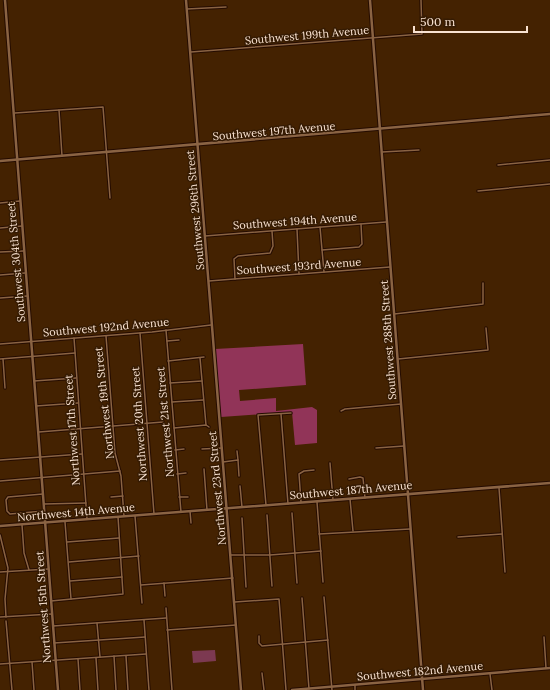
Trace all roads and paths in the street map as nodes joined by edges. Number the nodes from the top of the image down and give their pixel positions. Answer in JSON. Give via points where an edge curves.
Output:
{"nodes":[{"id":1,"x":4,"y":0,"type":"edge"},
{"id":2,"x":186,"y":0,"type":"edge"},
{"id":3,"x":370,"y":0,"type":"edge"},
{"id":4,"x":421,"y":0,"type":"edge"},
{"id":5,"x":226,"y":7,"type":"dead end"},
{"id":6,"x":187,"y":9,"type":"junction"},
{"id":7,"x":373,"y":37,"type":"junction"},
{"id":8,"x":191,"y":52,"type":"junction"},
{"id":9,"x":59,"y":110,"type":"junction"},
{"id":10,"x":13,"y":114,"type":"junction"},
{"id":11,"x":550,"y":114,"type":"edge"},
{"id":12,"x":380,"y":130,"type":"junction"},
{"id":13,"x":198,"y":145,"type":"junction"},
{"id":14,"x":419,"y":150,"type":"dead end"},
{"id":15,"x":107,"y":152,"type":"junction"},
{"id":16,"x":382,"y":152,"type":"junction"},
{"id":17,"x":62,"y":156,"type":"junction"},
{"id":18,"x":16,"y":160,"type":"junction"},
{"id":19,"x":550,"y":160,"type":"edge"},
{"id":20,"x":0,"y":161,"type":"edge"},
{"id":21,"x":498,"y":164,"type":"dead end"},
{"id":22,"x":550,"y":184,"type":"edge"},
{"id":23,"x":478,"y":191,"type":"dead end"},
{"id":24,"x":110,"y":198,"type":"dead end"},
{"id":25,"x":20,"y":201,"type":"junction"},
{"id":26,"x":0,"y":203,"type":"edge"},
{"id":27,"x":387,"y":222,"type":"junction"},
{"id":28,"x":361,"y":224,"type":"junction"},
{"id":29,"x":22,"y":226,"type":"junction"},
{"id":30,"x":320,"y":227,"type":"junction"},
{"id":31,"x":0,"y":228,"type":"edge"},
{"id":32,"x":297,"y":229,"type":"junction"},
{"id":33,"x":272,"y":231,"type":"junction"},
{"id":34,"x":205,"y":236,"type":"junction"},
{"id":35,"x":322,"y":250,"type":"junction"},
{"id":36,"x":24,"y":251,"type":"junction"},
{"id":37,"x":0,"y":252,"type":"edge"},
{"id":38,"x":390,"y":267,"type":"junction"},
{"id":39,"x":324,"y":272,"type":"junction"},
{"id":40,"x":25,"y":273,"type":"junction"},
{"id":41,"x":299,"y":274,"type":"junction"},
{"id":42,"x":0,"y":275,"type":"edge"},
{"id":43,"x":235,"y":279,"type":"junction"},
{"id":44,"x":209,"y":281,"type":"junction"},
{"id":45,"x":483,"y":283,"type":"dead end"},
{"id":46,"x":27,"y":296,"type":"junction"},
{"id":47,"x":0,"y":298,"type":"edge"},
{"id":48,"x":394,"y":314,"type":"junction"},
{"id":49,"x":212,"y":325,"type":"junction"},
{"id":50,"x":486,"y":328,"type":"dead end"},
{"id":51,"x":166,"y":330,"type":"junction"},
{"id":52,"x":140,"y":333,"type":"junction"},
{"id":53,"x":106,"y":336,"type":"junction"},
{"id":54,"x":74,"y":338,"type":"junction"},
{"id":55,"x":179,"y":340,"type":"dead end"},
{"id":56,"x":167,"y":341,"type":"junction"},
{"id":57,"x":31,"y":342,"type":"junction"},
{"id":58,"x":0,"y":344,"type":"edge"},
{"id":59,"x":75,"y":353,"type":"junction"},
{"id":60,"x":32,"y":356,"type":"junction"},
{"id":61,"x":204,"y":357,"type":"dead end"},
{"id":62,"x":200,"y":358,"type":"junction"},
{"id":63,"x":0,"y":359,"type":"edge"},
{"id":64,"x":3,"y":359,"type":"junction"},
{"id":65,"x":397,"y":359,"type":"junction"},
{"id":66,"x":168,"y":361,"type":"junction"},
{"id":67,"x":76,"y":378,"type":"junction"},
{"id":68,"x":34,"y":381,"type":"junction"},
{"id":69,"x":202,"y":381,"type":"junction"},
{"id":70,"x":170,"y":383,"type":"junction"},
{"id":71,"x":6,"y":388,"type":"dead end"},
{"id":72,"x":203,"y":400,"type":"junction"},
{"id":73,"x":172,"y":402,"type":"junction"},
{"id":74,"x":78,"y":403,"type":"junction"},
{"id":75,"x":401,"y":404,"type":"junction"},
{"id":76,"x":36,"y":406,"type":"junction"},
{"id":77,"x":341,"y":411,"type":"dead end"},
{"id":78,"x":291,"y":413,"type":"dead end"},
{"id":79,"x":281,"y":414,"type":"junction"},
{"id":80,"x":220,"y":419,"type":"joint"},
{"id":81,"x":163,"y":422,"type":"dead end"},
{"id":82,"x":146,"y":423,"type":"junction"},
{"id":83,"x":206,"y":425,"type":"junction"},
{"id":84,"x":113,"y":426,"type":"junction"},
{"id":85,"x":209,"y":427,"type":"dead end"},
{"id":86,"x":80,"y":428,"type":"junction"},
{"id":87,"x":174,"y":428,"type":"junction"},
{"id":88,"x":38,"y":432,"type":"junction"},
{"id":89,"x":404,"y":446,"type":"junction"},
{"id":90,"x":222,"y":448,"type":"junction"},
{"id":91,"x":376,"y":448,"type":"dead end"},
{"id":92,"x":184,"y":449,"type":"dead end"},
{"id":93,"x":202,"y":449,"type":"dead end"},
{"id":94,"x":176,"y":450,"type":"junction"},
{"id":95,"x":237,"y":451,"type":"dead end"},
{"id":96,"x":82,"y":454,"type":"junction"},
{"id":97,"x":40,"y":457,"type":"junction"},
{"id":98,"x":0,"y":460,"type":"edge"},
{"id":99,"x":238,"y":460,"type":"junction"},
{"id":100,"x":223,"y":462,"type":"junction"},
{"id":101,"x":330,"y":463,"type":"dead end"},
{"id":102,"x":204,"y":469,"type":"dead end"},
{"id":103,"x":314,"y":470,"type":"dead end"},
{"id":104,"x":120,"y":471,"type":"junction"},
{"id":105,"x":186,"y":473,"type":"dead end"},
{"id":106,"x":83,"y":474,"type":"junction"},
{"id":107,"x":177,"y":474,"type":"junction"},
{"id":108,"x":239,"y":476,"type":"dead end"},
{"id":109,"x":41,"y":478,"type":"junction"},
{"id":110,"x":349,"y":479,"type":"dead end"},
{"id":111,"x":0,"y":481,"type":"edge"},
{"id":112,"x":550,"y":483,"type":"edge"},
{"id":113,"x":240,"y":486,"type":"dead end"},
{"id":114,"x":499,"y":487,"type":"junction"},
{"id":115,"x":43,"y":494,"type":"junction"},
{"id":116,"x":408,"y":494,"type":"junction"},
{"id":117,"x":123,"y":496,"type":"junction"},
{"id":118,"x":111,"y":497,"type":"dead end"},
{"id":119,"x":179,"y":497,"type":"junction"},
{"id":120,"x":188,"y":497,"type":"dead end"},
{"id":121,"x":364,"y":498,"type":"junction"},
{"id":122,"x":350,"y":499,"type":"junction"},
{"id":123,"x":333,"y":500,"type":"junction"},
{"id":124,"x":86,"y":502,"type":"junction"},
{"id":125,"x":317,"y":502,"type":"junction"},
{"id":126,"x":301,"y":503,"type":"junction"},
{"id":127,"x":44,"y":504,"type":"junction"},
{"id":128,"x":288,"y":504,"type":"junction"},
{"id":129,"x":266,"y":506,"type":"junction"},
{"id":130,"x":242,"y":507,"type":"junction"},
{"id":131,"x":227,"y":508,"type":"junction"},
{"id":132,"x":207,"y":510,"type":"junction"},
{"id":133,"x":44,"y":511,"type":"junction"},
{"id":134,"x":190,"y":511,"type":"junction"},
{"id":135,"x":180,"y":512,"type":"junction"},
{"id":136,"x":292,"y":512,"type":"dead end"},
{"id":137,"x":154,"y":514,"type":"junction"},
{"id":138,"x":267,"y":515,"type":"dead end"},
{"id":139,"x":124,"y":516,"type":"junction"},
{"id":140,"x":135,"y":516,"type":"junction"},
{"id":141,"x":118,"y":517,"type":"junction"},
{"id":142,"x":242,"y":518,"type":"dead end"},
{"id":143,"x":87,"y":520,"type":"junction"},
{"id":144,"x":65,"y":521,"type":"junction"},
{"id":145,"x":45,"y":523,"type":"junction"},
{"id":146,"x":191,"y":523,"type":"dead end"},
{"id":147,"x":22,"y":525,"type":"junction"},
{"id":148,"x":0,"y":526,"type":"edge"},
{"id":149,"x":410,"y":529,"type":"junction"},
{"id":150,"x":353,"y":532,"type":"junction"},
{"id":151,"x":319,"y":534,"type":"junction"},
{"id":152,"x":502,"y":534,"type":"junction"},
{"id":153,"x":0,"y":535,"type":"edge"},
{"id":154,"x":458,"y":537,"type":"dead end"},
{"id":155,"x":120,"y":538,"type":"junction"},
{"id":156,"x":67,"y":542,"type":"junction"},
{"id":157,"x":321,"y":551,"type":"junction"},
{"id":158,"x":296,"y":553,"type":"junction"},
{"id":159,"x":231,"y":555,"type":"junction"},
{"id":160,"x":244,"y":555,"type":"junction"},
{"id":161,"x":270,"y":555,"type":"junction"},
{"id":162,"x":138,"y":556,"type":"junction"},
{"id":163,"x":121,"y":558,"type":"junction"},
{"id":164,"x":68,"y":562,"type":"junction"},
{"id":165,"x":48,"y":569,"type":"junction"},
{"id":166,"x":29,"y":570,"type":"junction"},
{"id":167,"x":0,"y":572,"type":"edge"},
{"id":168,"x":7,"y":572,"type":"junction"},
{"id":169,"x":505,"y":572,"type":"dead end"},
{"id":170,"x":122,"y":577,"type":"junction"},
{"id":171,"x":233,"y":578,"type":"junction"},
{"id":172,"x":70,"y":581,"type":"junction"},
{"id":173,"x":323,"y":582,"type":"dead end"},
{"id":174,"x":164,"y":583,"type":"junction"},
{"id":175,"x":297,"y":583,"type":"dead end"},
{"id":176,"x":141,"y":585,"type":"junction"},
{"id":177,"x":272,"y":586,"type":"dead end"},
{"id":178,"x":246,"y":587,"type":"dead end"},
{"id":179,"x":165,"y":596,"type":"dead end"},
{"id":180,"x":324,"y":597,"type":"dead end"},
{"id":181,"x":302,"y":598,"type":"dead end"},
{"id":182,"x":71,"y":599,"type":"junction"},
{"id":183,"x":51,"y":601,"type":"junction"},
{"id":184,"x":235,"y":602,"type":"junction"},
{"id":185,"x":142,"y":603,"type":"dead end"},
{"id":186,"x":166,"y":608,"type":"dead end"},
{"id":187,"x":52,"y":614,"type":"junction"},
{"id":188,"x":0,"y":617,"type":"edge"},
{"id":189,"x":6,"y":617,"type":"junction"},
{"id":190,"x":166,"y":618,"type":"junction"},
{"id":191,"x":144,"y":620,"type":"junction"},
{"id":192,"x":6,"y":622,"type":"dead end"},
{"id":193,"x":97,"y":623,"type":"junction"},
{"id":194,"x":236,"y":625,"type":"junction"},
{"id":195,"x":53,"y":626,"type":"junction"},
{"id":196,"x":167,"y":630,"type":"junction"},
{"id":197,"x":259,"y":636,"type":"dead end"},
{"id":198,"x":145,"y":637,"type":"junction"},
{"id":199,"x":544,"y":637,"type":"dead end"},
{"id":200,"x":98,"y":640,"type":"junction"},
{"id":201,"x":328,"y":640,"type":"junction"},
{"id":202,"x":305,"y":642,"type":"junction"},
{"id":203,"x":54,"y":643,"type":"junction"},
{"id":204,"x":283,"y":644,"type":"junction"},
{"id":205,"x":146,"y":654,"type":"junction"},
{"id":206,"x":114,"y":656,"type":"junction"},
{"id":207,"x":126,"y":656,"type":"junction"},
{"id":208,"x":100,"y":657,"type":"junction"},
{"id":209,"x":96,"y":658,"type":"junction"},
{"id":210,"x":78,"y":659,"type":"junction"},
{"id":211,"x":55,"y":661,"type":"junction"},
{"id":212,"x":32,"y":662,"type":"junction"},
{"id":213,"x":0,"y":664,"type":"edge"},
{"id":214,"x":9,"y":664,"type":"junction"},
{"id":215,"x":548,"y":668,"type":"edge"},
{"id":216,"x":262,"y":673,"type":"dead end"},
{"id":217,"x":490,"y":673,"type":"junction"},
{"id":218,"x":422,"y":679,"type":"junction"},
{"id":219,"x":354,"y":684,"type":"junction"},
{"id":220,"x":332,"y":688,"type":"edge"},
{"id":221,"x":309,"y":689,"type":"junction"},
{"id":222,"x":12,"y":690,"type":"edge"},
{"id":223,"x":34,"y":690,"type":"edge"},
{"id":224,"x":58,"y":690,"type":"edge"},
{"id":225,"x":80,"y":690,"type":"edge"},
{"id":226,"x":98,"y":690,"type":"edge"},
{"id":227,"x":116,"y":690,"type":"edge"},
{"id":228,"x":128,"y":690,"type":"edge"},
{"id":229,"x":149,"y":690,"type":"edge"},
{"id":230,"x":172,"y":690,"type":"edge"},
{"id":231,"x":241,"y":690,"type":"edge"},
{"id":232,"x":264,"y":690,"type":"edge"},
{"id":233,"x":286,"y":690,"type":"edge"},
{"id":234,"x":292,"y":690,"type":"edge"},
{"id":235,"x":355,"y":690,"type":"edge"},
{"id":236,"x":422,"y":690,"type":"edge"},
{"id":237,"x":492,"y":690,"type":"edge"}],
"edges":[{"from":1,"to":10,"type":"street","name":"Southwest 304th Street"},
{"from":2,"to":6,"type":"street","name":"Southwest 296th Street"},
{"from":3,"to":7,"type":"street","name":"Southwest 288th Street"},
{"from":4,"to":7,"type":"street","name":"Southwest 199th Avenue","via":[[424,33]]},
{"from":5,"to":6,"type":"street"},
{"from":6,"to":8,"type":"street","name":"Southwest 296th Street"},
{"from":7,"to":8,"type":"street","name":"Southwest 199th Avenue"},
{"from":7,"to":12,"type":"street","name":"Southwest 288th Street"},
{"from":8,"to":13,"type":"street","name":"Southwest 296th Street"},
{"from":9,"to":10,"type":"street"},
{"from":9,"to":15,"type":"street","via":[[103,107]]},
{"from":9,"to":17,"type":"street"},
{"from":10,"to":18,"type":"street","name":"Southwest 304th Street"},
{"from":11,"to":12,"type":"street","name":"Southwest 197th Avenue"},
{"from":12,"to":13,"type":"street","name":"Southwest 197th Avenue"},
{"from":12,"to":16,"type":"street","name":"Southwest 288th Street"},
{"from":13,"to":15,"type":"street","name":"Southwest 197th Avenue"},
{"from":13,"to":34,"type":"street","name":"Southwest 296th Street"},
{"from":14,"to":16,"type":"street"},
{"from":15,"to":17,"type":"street","name":"Southwest 197th Avenue"},
{"from":15,"to":24,"type":"street"},
{"from":16,"to":27,"type":"street","name":"Southwest 288th Street"},
{"from":17,"to":18,"type":"street","name":"Southwest 197th Avenue"},
{"from":18,"to":20,"type":"street","name":"Southwest 197th Avenue"},
{"from":18,"to":25,"type":"street","name":"Southwest 304th Street"},
{"from":19,"to":21,"type":"street"},
{"from":22,"to":23,"type":"street"},
{"from":25,"to":26,"type":"street"},
{"from":25,"to":29,"type":"street","name":"Southwest 304th Street"},
{"from":27,"to":28,"type":"street","name":"Southwest 194th Avenue"},
{"from":27,"to":38,"type":"street","name":"Southwest 288th Street"},
{"from":28,"to":30,"type":"street","name":"Southwest 194th Avenue"},
{"from":28,"to":35,"type":"street","via":[[362,244],[359,247]]},
{"from":29,"to":31,"type":"street"},
{"from":29,"to":36,"type":"street","name":"Southwest 304th Street"},
{"from":30,"to":32,"type":"street","name":"Southwest 194th Avenue"},
{"from":30,"to":35,"type":"street"},
{"from":32,"to":33,"type":"street","name":"Southwest 194th Avenue"},
{"from":32,"to":41,"type":"street"},
{"from":33,"to":34,"type":"street","name":"Southwest 194th Avenue"},
{"from":33,"to":43,"type":"street","via":[[270,253],[238,256],[234,259]]},
{"from":34,"to":44,"type":"street","name":"Southwest 296th Street"},
{"from":35,"to":39,"type":"street"},
{"from":36,"to":37,"type":"street"},
{"from":36,"to":40,"type":"street","name":"Southwest 304th Street"},
{"from":38,"to":39,"type":"street","name":"Southwest 193rd Avenue"},
{"from":38,"to":48,"type":"street","name":"Southwest 288th Street"},
{"from":39,"to":41,"type":"street","name":"Southwest 193rd Avenue"},
{"from":40,"to":42,"type":"street"},
{"from":40,"to":46,"type":"street","name":"Southwest 304th Street"},
{"from":41,"to":43,"type":"street","name":"Southwest 193rd Avenue"},
{"from":43,"to":44,"type":"street","name":"Southwest 193rd Avenue"},
{"from":44,"to":49,"type":"street","name":"Southwest 296th Street"},
{"from":45,"to":48,"type":"street","via":[[483,304]]},
{"from":46,"to":47,"type":"street"},
{"from":46,"to":57,"type":"street","name":"Southwest 304th Street"},
{"from":48,"to":65,"type":"street","name":"Southwest 288th Street"},
{"from":49,"to":51,"type":"street","name":"Southwest 192nd Avenue"},
{"from":49,"to":80,"type":"street","name":"Southwest 296th Street"},
{"from":50,"to":65,"type":"street","via":[[488,350]]},
{"from":51,"to":52,"type":"street","name":"Southwest 192nd Avenue"},
{"from":51,"to":56,"type":"street","name":"Northwest 21st Street"},
{"from":52,"to":53,"type":"street","name":"Southwest 192nd Avenue"},
{"from":52,"to":82,"type":"street","name":"Northwest 20th Street"},
{"from":53,"to":54,"type":"street","name":"Southwest 192nd Avenue"},
{"from":53,"to":84,"type":"street","name":"Northwest 19th Street"},
{"from":54,"to":57,"type":"street","name":"Southwest 192nd Avenue"},
{"from":54,"to":59,"type":"street","name":"Northwest 17th Street"},
{"from":55,"to":56,"type":"street"},
{"from":56,"to":66,"type":"street","name":"Northwest 21st Street"},
{"from":57,"to":58,"type":"street","name":"Southwest 192nd Avenue"},
{"from":57,"to":60,"type":"street","name":"Southwest 304th Street"},
{"from":59,"to":60,"type":"street"},
{"from":59,"to":67,"type":"street","name":"Northwest 17th Street"},
{"from":60,"to":64,"type":"street"},
{"from":60,"to":68,"type":"street","name":"Southwest 304th Street"},
{"from":61,"to":62,"type":"street"},
{"from":62,"to":66,"type":"street"},
{"from":62,"to":69,"type":"street"},
{"from":63,"to":64,"type":"street"},
{"from":64,"to":71,"type":"street"},
{"from":65,"to":75,"type":"street","name":"Southwest 288th Street"},
{"from":66,"to":70,"type":"street","name":"Northwest 21st Street"},
{"from":67,"to":68,"type":"street"},
{"from":67,"to":74,"type":"street","name":"Northwest 17th Street"},
{"from":68,"to":76,"type":"street","name":"Southwest 304th Street"},
{"from":69,"to":70,"type":"street"},
{"from":69,"to":72,"type":"street"},
{"from":70,"to":73,"type":"street","name":"Northwest 21st Street"},
{"from":72,"to":73,"type":"street"},
{"from":72,"to":83,"type":"street"},
{"from":73,"to":87,"type":"street","name":"Northwest 21st Street"},
{"from":74,"to":76,"type":"street"},
{"from":74,"to":86,"type":"street","name":"Northwest 17th Street"},
{"from":75,"to":77,"type":"street"},
{"from":75,"to":89,"type":"street","name":"Southwest 288th Street"},
{"from":76,"to":88,"type":"street","name":"Southwest 304th Street"},
{"from":78,"to":79,"type":"street"},
{"from":79,"to":128,"type":"street"},
{"from":79,"to":129,"type":"street","via":[[258,415]]},
{"from":80,"to":90,"type":"street","name":"Northwest 23rd Street"},
{"from":81,"to":82,"type":"street"},
{"from":82,"to":84,"type":"street"},
{"from":82,"to":137,"type":"street","name":"Northwest 20th Street"},
{"from":83,"to":85,"type":"street"},
{"from":83,"to":87,"type":"street"},
{"from":84,"to":86,"type":"street"},
{"from":84,"to":104,"type":"street","name":"Northwest 19th Street","via":[[115,454]]},
{"from":86,"to":88,"type":"street"},
{"from":86,"to":96,"type":"street","name":"Northwest 17th Street"},
{"from":87,"to":94,"type":"street","name":"Northwest 21st Street"},
{"from":88,"to":97,"type":"street","name":"Southwest 304th Street"},
{"from":89,"to":91,"type":"street"},
{"from":89,"to":116,"type":"street","name":"Southwest 288th Street"},
{"from":90,"to":93,"type":"street"},
{"from":90,"to":100,"type":"street","name":"Northwest 23rd Street"},
{"from":92,"to":94,"type":"street"},
{"from":94,"to":107,"type":"street","name":"Northwest 21st Street"},
{"from":95,"to":99,"type":"street"},
{"from":96,"to":97,"type":"street"},
{"from":96,"to":106,"type":"street","name":"Northwest 17th Street"},
{"from":97,"to":98,"type":"street"},
{"from":97,"to":109,"type":"street","name":"Southwest 304th Street"},
{"from":99,"to":100,"type":"street"},
{"from":99,"to":108,"type":"street"},
{"from":100,"to":131,"type":"street","name":"Northwest 23rd Street"},
{"from":101,"to":123,"type":"street"},
{"from":102,"to":132,"type":"street"},
{"from":103,"to":126,"type":"street","via":[[302,471],[299,476]]},
{"from":104,"to":106,"type":"street"},
{"from":104,"to":117,"type":"street","name":"Northwest 19th Street"},
{"from":105,"to":107,"type":"street"},
{"from":106,"to":109,"type":"street"},
{"from":106,"to":124,"type":"street","name":"Northwest 17th Street"},
{"from":107,"to":119,"type":"street","name":"Northwest 21st Street"},
{"from":109,"to":111,"type":"street"},
{"from":109,"to":115,"type":"street","name":"Southwest 304th Street"},
{"from":110,"to":121,"type":"street","via":[[363,478]]},
{"from":112,"to":114,"type":"street","name":"Southwest 187th Avenue"},
{"from":113,"to":130,"type":"street"},
{"from":114,"to":116,"type":"street","name":"Southwest 187th Avenue"},
{"from":114,"to":152,"type":"street"},
{"from":115,"to":127,"type":"street","name":"Southwest 304th Street"},
{"from":115,"to":133,"type":"street","via":[[6,498],[8,513]]},
{"from":116,"to":121,"type":"street","name":"Southwest 187th Avenue"},
{"from":116,"to":149,"type":"street","name":"Southwest 288th Street"},
{"from":117,"to":118,"type":"street"},
{"from":117,"to":139,"type":"street","name":"Northwest 19th Street"},
{"from":119,"to":120,"type":"street"},
{"from":119,"to":135,"type":"street","name":"Northwest 21st Street"},
{"from":121,"to":122,"type":"street","name":"Southwest 187th Avenue"},
{"from":122,"to":123,"type":"street","name":"Southwest 187th Avenue"},
{"from":122,"to":150,"type":"street"},
{"from":123,"to":125,"type":"street","name":"Southwest 187th Avenue"},
{"from":124,"to":127,"type":"street"},
{"from":124,"to":143,"type":"street","name":"Northwest 17th Street"},
{"from":125,"to":126,"type":"street","name":"Southwest 187th Avenue"},
{"from":125,"to":151,"type":"street"},
{"from":126,"to":128,"type":"street","name":"Southwest 187th Avenue"},
{"from":127,"to":133,"type":"street","name":"Southwest 304th Street"},
{"from":128,"to":129,"type":"street","name":"Southwest 187th Avenue"},
{"from":129,"to":130,"type":"street","name":"Southwest 187th Avenue"},
{"from":130,"to":131,"type":"street","name":"Southwest 187th Avenue"},
{"from":131,"to":132,"type":"street","name":"Southwest 187th Avenue"},
{"from":131,"to":159,"type":"street","name":"Northwest 23rd Street"},
{"from":132,"to":134,"type":"street","name":"Southwest 187th Avenue"},
{"from":133,"to":145,"type":"street","name":"Southwest 304th Street"},
{"from":134,"to":135,"type":"street","name":"Southwest 187th Avenue"},
{"from":134,"to":146,"type":"street"},
{"from":135,"to":137,"type":"street","name":"Southwest 187th Avenue"},
{"from":136,"to":158,"type":"street"},
{"from":137,"to":140,"type":"street","name":"Northwest 14th Avenue"},
{"from":138,"to":161,"type":"street"},
{"from":139,"to":140,"type":"street","name":"Northwest 14th Avenue"},
{"from":139,"to":141,"type":"street","name":"Northwest 14th Avenue"},
{"from":140,"to":162,"type":"street"},
{"from":141,"to":143,"type":"street","name":"Northwest 14th Avenue"},
{"from":141,"to":155,"type":"street"},
{"from":142,"to":160,"type":"street"},
{"from":143,"to":144,"type":"street","name":"Northwest 14th Avenue"},
{"from":144,"to":145,"type":"street","name":"Northwest 14th Avenue"},
{"from":144,"to":156,"type":"street"},
{"from":145,"to":147,"type":"street","name":"Northwest 14th Avenue"},
{"from":145,"to":165,"type":"street","name":"Northwest 15th Street"},
{"from":147,"to":148,"type":"street","name":"Northwest 14th Avenue"},
{"from":147,"to":166,"type":"street","via":[[24,553]]},
{"from":149,"to":150,"type":"street"},
{"from":149,"to":218,"type":"street","name":"Southwest 288th Street"},
{"from":150,"to":151,"type":"street"},
{"from":151,"to":157,"type":"street"},
{"from":152,"to":154,"type":"street"},
{"from":152,"to":169,"type":"street"},
{"from":153,"to":168,"type":"street"},
{"from":155,"to":156,"type":"street"},
{"from":155,"to":163,"type":"street"},
{"from":156,"to":164,"type":"street"},
{"from":157,"to":158,"type":"street"},
{"from":157,"to":173,"type":"street"},
{"from":158,"to":161,"type":"street"},
{"from":158,"to":175,"type":"street"},
{"from":159,"to":160,"type":"street"},
{"from":159,"to":171,"type":"street"},
{"from":160,"to":161,"type":"street"},
{"from":160,"to":178,"type":"street"},
{"from":161,"to":177,"type":"street"},
{"from":162,"to":163,"type":"street"},
{"from":162,"to":176,"type":"street"},
{"from":163,"to":164,"type":"street"},
{"from":163,"to":170,"type":"street"},
{"from":164,"to":172,"type":"street"},
{"from":165,"to":166,"type":"street"},
{"from":165,"to":183,"type":"street","name":"Northwest 15th Street"},
{"from":166,"to":168,"type":"street"},
{"from":167,"to":168,"type":"street"},
{"from":168,"to":189,"type":"street","via":[[4,599]]},
{"from":170,"to":172,"type":"street"},
{"from":170,"to":182,"type":"street","via":[[123,594]]},
{"from":171,"to":174,"type":"street"},
{"from":171,"to":184,"type":"street"},
{"from":172,"to":182,"type":"street"},
{"from":174,"to":176,"type":"street"},
{"from":174,"to":179,"type":"street"},
{"from":176,"to":185,"type":"street"},
{"from":180,"to":201,"type":"street"},
{"from":181,"to":202,"type":"street"},
{"from":182,"to":183,"type":"street"},
{"from":183,"to":187,"type":"street","name":"Northwest 15th Street"},
{"from":184,"to":194,"type":"street"},
{"from":184,"to":204,"type":"street","via":[[279,599]]},
{"from":186,"to":190,"type":"street"},
{"from":187,"to":189,"type":"street"},
{"from":187,"to":195,"type":"street","name":"Northwest 15th Street"},
{"from":188,"to":189,"type":"street"},
{"from":190,"to":191,"type":"street"},
{"from":190,"to":196,"type":"street"},
{"from":191,"to":193,"type":"street"},
{"from":191,"to":198,"type":"street"},
{"from":192,"to":214,"type":"street"},
{"from":193,"to":195,"type":"street"},
{"from":193,"to":200,"type":"street"},
{"from":194,"to":196,"type":"street"},
{"from":194,"to":231,"type":"street"},
{"from":195,"to":203,"type":"street","name":"Northwest 15th Street"},
{"from":196,"to":230,"type":"street"},
{"from":197,"to":204,"type":"street","via":[[259,643],[264,646]]},
{"from":198,"to":200,"type":"street"},
{"from":198,"to":205,"type":"street"},
{"from":199,"to":215,"type":"street"},
{"from":200,"to":203,"type":"street"},
{"from":200,"to":208,"type":"street"},
{"from":201,"to":202,"type":"street"},
{"from":201,"to":220,"type":"street"},
{"from":202,"to":204,"type":"street"},
{"from":202,"to":221,"type":"street"},
{"from":203,"to":211,"type":"street","name":"Northwest 15th Street"},
{"from":204,"to":233,"type":"street"},
{"from":205,"to":207,"type":"street"},
{"from":205,"to":229,"type":"street"},
{"from":206,"to":207,"type":"street"},
{"from":206,"to":208,"type":"street"},
{"from":206,"to":227,"type":"street"},
{"from":207,"to":228,"type":"street"},
{"from":208,"to":209,"type":"street"},
{"from":209,"to":210,"type":"street"},
{"from":209,"to":226,"type":"street"},
{"from":210,"to":211,"type":"street"},
{"from":210,"to":225,"type":"street"},
{"from":211,"to":212,"type":"street"},
{"from":211,"to":224,"type":"street","name":"Northwest 15th Street"},
{"from":212,"to":214,"type":"street"},
{"from":212,"to":223,"type":"street"},
{"from":213,"to":214,"type":"street"},
{"from":214,"to":222,"type":"street"},
{"from":215,"to":217,"type":"street","name":"Southwest 182nd Avenue"},
{"from":216,"to":232,"type":"street"},
{"from":217,"to":218,"type":"street","name":"Southwest 182nd Avenue"},
{"from":217,"to":237,"type":"street"},
{"from":218,"to":219,"type":"street","name":"Southwest 182nd Avenue"},
{"from":218,"to":236,"type":"street","name":"Southwest 288th Street"},
{"from":219,"to":220,"type":"street","name":"Southwest 182nd Avenue"},
{"from":219,"to":235,"type":"street"},
{"from":220,"to":221,"type":"street","name":"Southwest 182nd Avenue"},
{"from":221,"to":234,"type":"street","name":"Southwest 182nd Avenue"}]}
